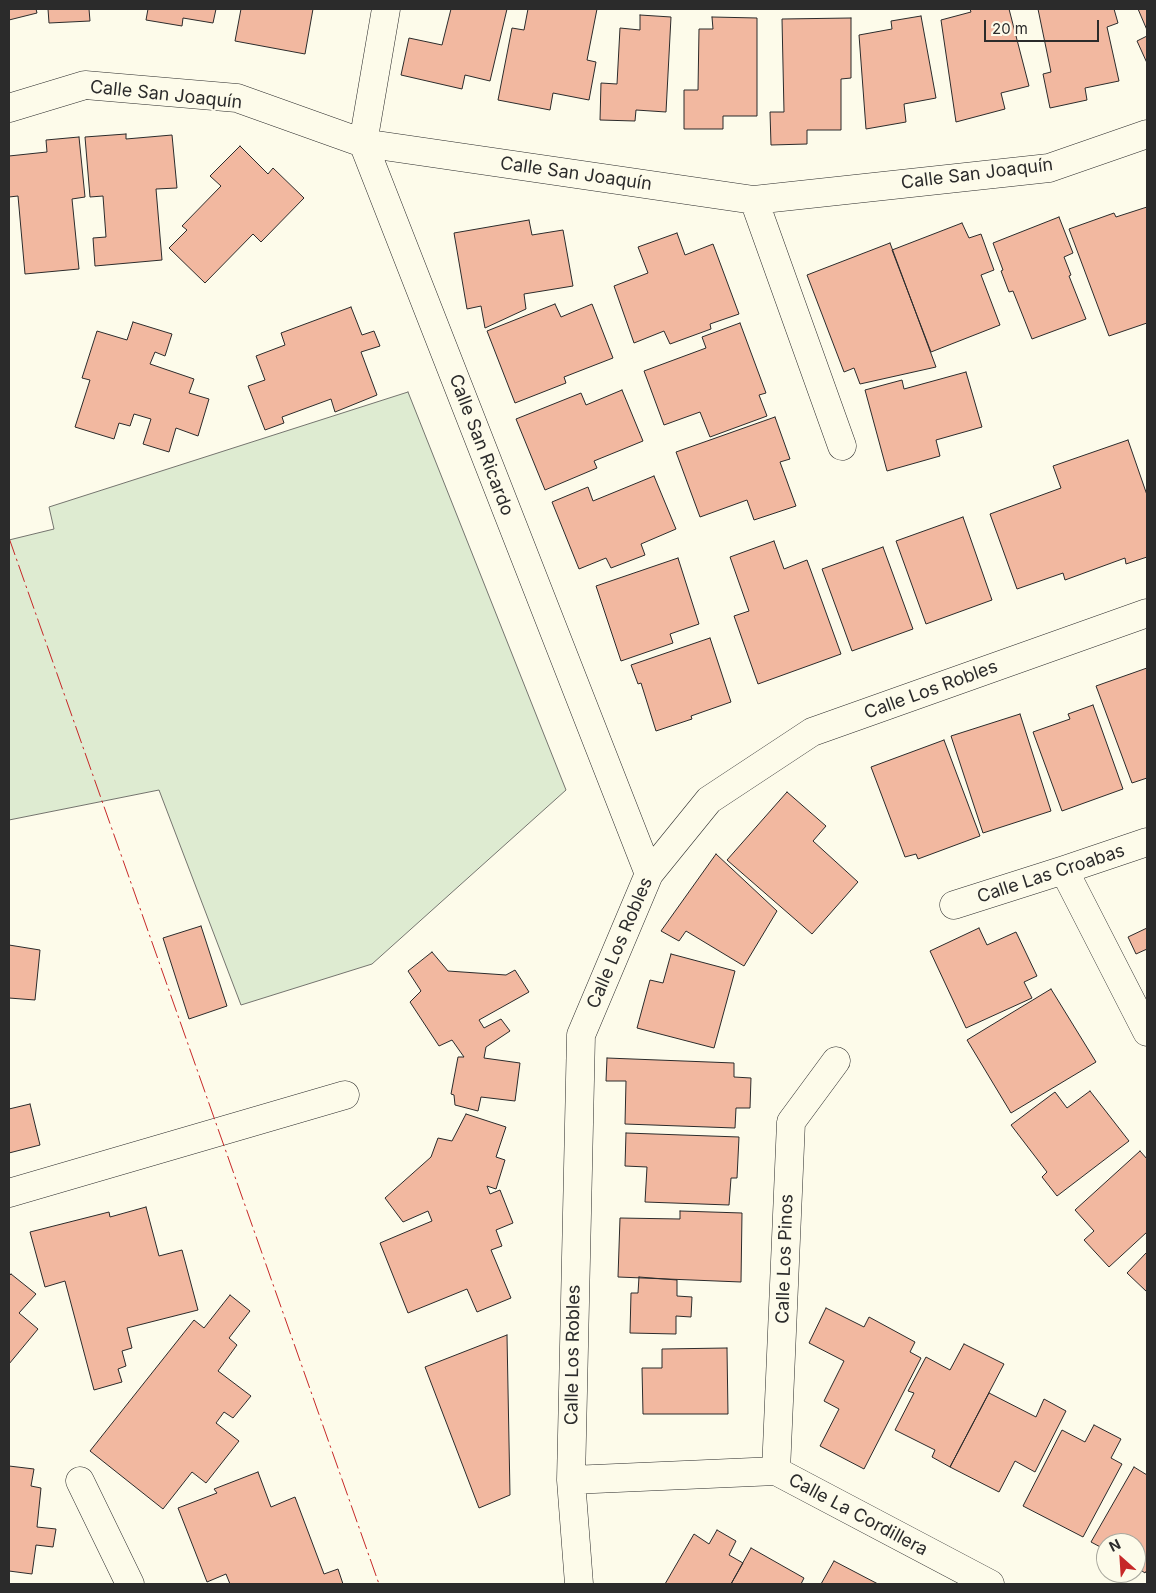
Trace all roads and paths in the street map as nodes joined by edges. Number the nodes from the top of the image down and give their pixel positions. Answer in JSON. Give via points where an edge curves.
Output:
{"nodes":[{"id":1,"x":386,"y":9,"type":"edge"},
{"id":2,"x":9,"y":108,"type":"edge"},
{"id":3,"x":1147,"y":134,"type":"edge"},
{"id":4,"x":363,"y":143,"type":"junction"},
{"id":5,"x":754,"y":200,"type":"junction"},
{"id":6,"x":842,"y":446,"type":"dead end"},
{"id":7,"x":1147,"y":614,"type":"edge"},
{"id":8,"x":1147,"y":842,"type":"edge"},
{"id":9,"x":1064,"y":870,"type":"junction"},
{"id":10,"x":649,"y":874,"type":"junction"},
{"id":11,"x":954,"y":905,"type":"dead end"},
{"id":12,"x":1147,"y":1032,"type":"edge"},
{"id":13,"x":836,"y":1061,"type":"dead end"},
{"id":14,"x":345,"y":1095,"type":"dead end"},
{"id":15,"x":9,"y":1193,"type":"edge"},
{"id":16,"x":776,"y":1471,"type":"junction"},
{"id":17,"x":570,"y":1480,"type":"junction"},
{"id":18,"x":80,"y":1481,"type":"dead end"},
{"id":19,"x":130,"y":1584,"type":"edge"},
{"id":20,"x":579,"y":1584,"type":"edge"},
{"id":21,"x":990,"y":1584,"type":"edge"}],
"edges":[{"from":1,"to":4,"type":"street"},
{"from":2,"to":4,"type":"street","name":"Calle San Joaquín","via":[[85,85],[236,98]]},
{"from":3,"to":5,"type":"street","name":"Calle San Joaquín","via":[[1049,168]]},
{"from":4,"to":5,"type":"street","name":"Calle San Joaquín"},
{"from":4,"to":10,"type":"street","name":"Calle San Ricardo"},
{"from":5,"to":6,"type":"street"},
{"from":7,"to":10,"type":"street","name":"Calle Los Robles","via":[[812,732],[709,800]]},
{"from":8,"to":9,"type":"street","name":"Calle Las Croabas"},
{"from":9,"to":11,"type":"street","name":"Calle Las Croabas"},
{"from":9,"to":12,"type":"street"},
{"from":10,"to":17,"type":"street","name":"Calle Los Robles","via":[[581,1036]]},
{"from":13,"to":16,"type":"street","name":"Calle Los Pinos","via":[[791,1122]]},
{"from":14,"to":15,"type":"street"},
{"from":16,"to":17,"type":"street","name":"Calle La Cordillera"},
{"from":16,"to":21,"type":"street","name":"Calle La Cordillera"},
{"from":17,"to":20,"type":"street","name":"Calle Los Robles"},
{"from":18,"to":19,"type":"street"}]}
